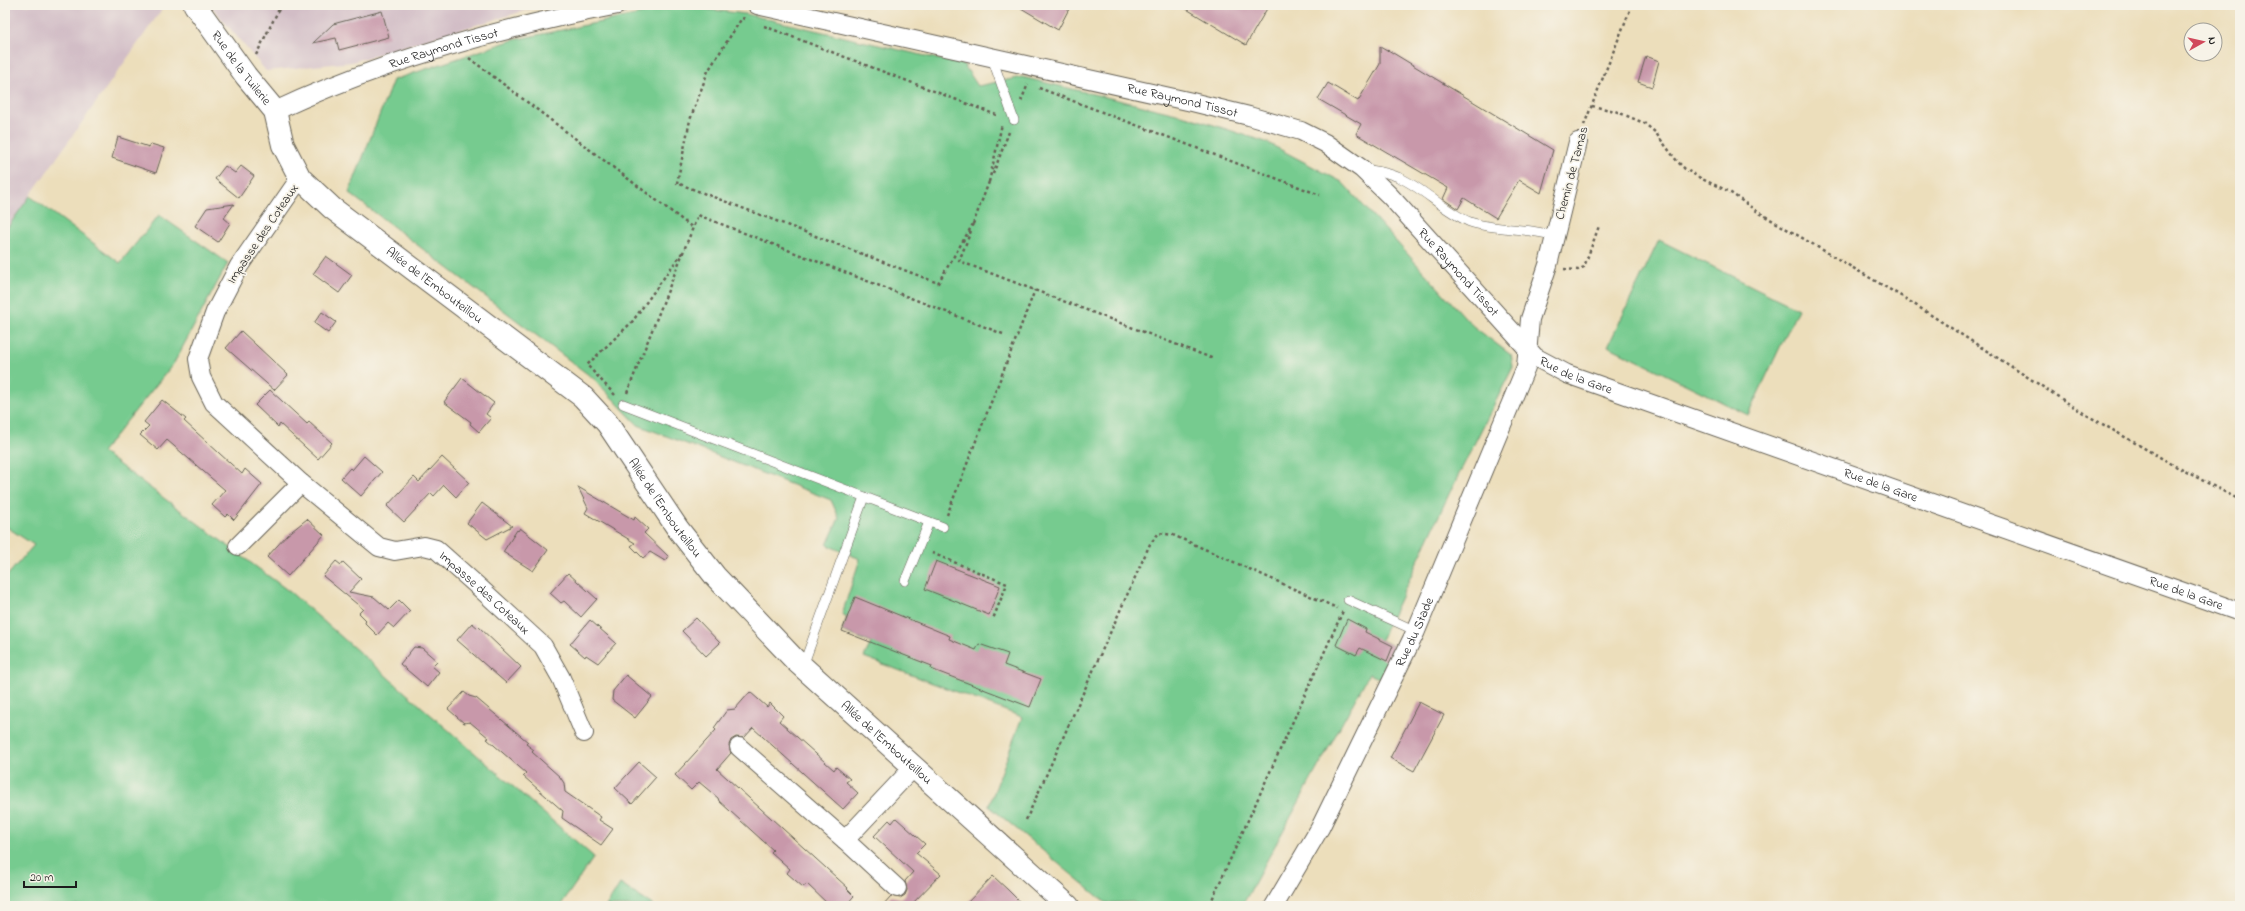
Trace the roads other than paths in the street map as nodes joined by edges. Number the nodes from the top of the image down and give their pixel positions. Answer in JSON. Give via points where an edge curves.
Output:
{"nodes":[{"id":1,"x":195,"y":5,"type":"edge"},
{"id":2,"x":618,"y":5,"type":"edge"},
{"id":3,"x":753,"y":13,"type":"edge"},
{"id":4,"x":992,"y":58,"type":"junction"},
{"id":5,"x":275,"y":111,"type":"junction"},
{"id":6,"x":1014,"y":120,"type":"road end"},
{"id":7,"x":1578,"y":142,"type":"road end"},
{"id":8,"x":1362,"y":169,"type":"junction"},
{"id":9,"x":300,"y":178,"type":"junction"},
{"id":10,"x":1555,"y":236,"type":"junction"},
{"id":11,"x":1528,"y":346,"type":"junction"},
{"id":12,"x":624,"y":404,"type":"road end"},
{"id":13,"x":301,"y":483,"type":"junction"},
{"id":14,"x":864,"y":497,"type":"junction"},
{"id":15,"x":929,"y":522,"type":"junction"},
{"id":16,"x":942,"y":527,"type":"road end"},
{"id":17,"x":238,"y":546,"type":"dead end"},
{"id":18,"x":905,"y":581,"type":"dead end"},
{"id":19,"x":1348,"y":600,"type":"road end"},
{"id":20,"x":2240,"y":612,"type":"edge"},
{"id":21,"x":1416,"y":631,"type":"junction"},
{"id":22,"x":803,"y":667,"type":"junction"},
{"id":23,"x":584,"y":733,"type":"dead end"},
{"id":24,"x":739,"y":747,"type":"dead end"},
{"id":25,"x":913,"y":768,"type":"junction"},
{"id":26,"x":846,"y":840,"type":"junction"},
{"id":27,"x":896,"y":888,"type":"dead end"},
{"id":28,"x":1068,"y":906,"type":"edge"},
{"id":29,"x":1274,"y":906,"type":"edge"}],
"edges":[{"from":1,"to":5,"type":"street","name":"Rue de la Tuilerie","via":[[246,76]]},
{"from":2,"to":5,"type":"street","name":"Rue Raymond Tissot","via":[[535,22],[467,40],[352,77]]},
{"from":3,"to":4,"type":"street","name":"Rue Raymond Tissot"},
{"from":4,"to":6,"type":"lane"},
{"from":4,"to":8,"type":"street","name":"Rue Raymond Tissot","via":[[1256,118],[1302,132],[1325,143]]},
{"from":5,"to":9,"type":"street","name":"Allée de l'Embouteillou","via":[[283,145]]},
{"from":7,"to":10,"type":"street","name":"Chemin de Tamas"},
{"from":8,"to":10,"type":"lane","via":[[1399,177],[1447,210],[1469,221]]},
{"from":8,"to":11,"type":"street","name":"Rue Raymond Tissot","via":[[1390,196],[1506,326]]},
{"from":9,"to":13,"type":"street","name":"Impasse des Coteaux","via":[[239,266],[214,312],[198,359],[201,377],[214,404]]},
{"from":9,"to":22,"type":"street","name":"Allée de l'Embouteillou","via":[[332,208],[583,397],[607,423],[678,529],[715,576]]},
{"from":10,"to":11,"type":"street","name":"Chemin de Tamas","via":[[1530,319]]},
{"from":11,"to":20,"type":"street","name":"Rue de la Gare","via":[[1536,357],[1567,374]]},
{"from":11,"to":21,"type":"street","name":"Rue du Stade","via":[[1526,367]]},
{"from":12,"to":14,"type":"lane"},
{"from":13,"to":17,"type":"street"},
{"from":13,"to":23,"type":"street","name":"Impasse des Coteaux","via":[[379,547],[396,551],[424,546],[436,549],[442,554],[543,646]]},
{"from":14,"to":15,"type":"lane"},
{"from":14,"to":22,"type":"lane"},
{"from":15,"to":16,"type":"lane"},
{"from":15,"to":18,"type":"lane"},
{"from":19,"to":21,"type":"lane"},
{"from":21,"to":29,"type":"street","name":"Rue du Stade","via":[[1320,828]]},
{"from":22,"to":25,"type":"street","name":"Allée de l'Embouteillou"},
{"from":24,"to":26,"type":"street"},
{"from":25,"to":26,"type":"street"},
{"from":25,"to":28,"type":"street","name":"Allée de l'Embouteillou"},
{"from":26,"to":27,"type":"street"}]}
